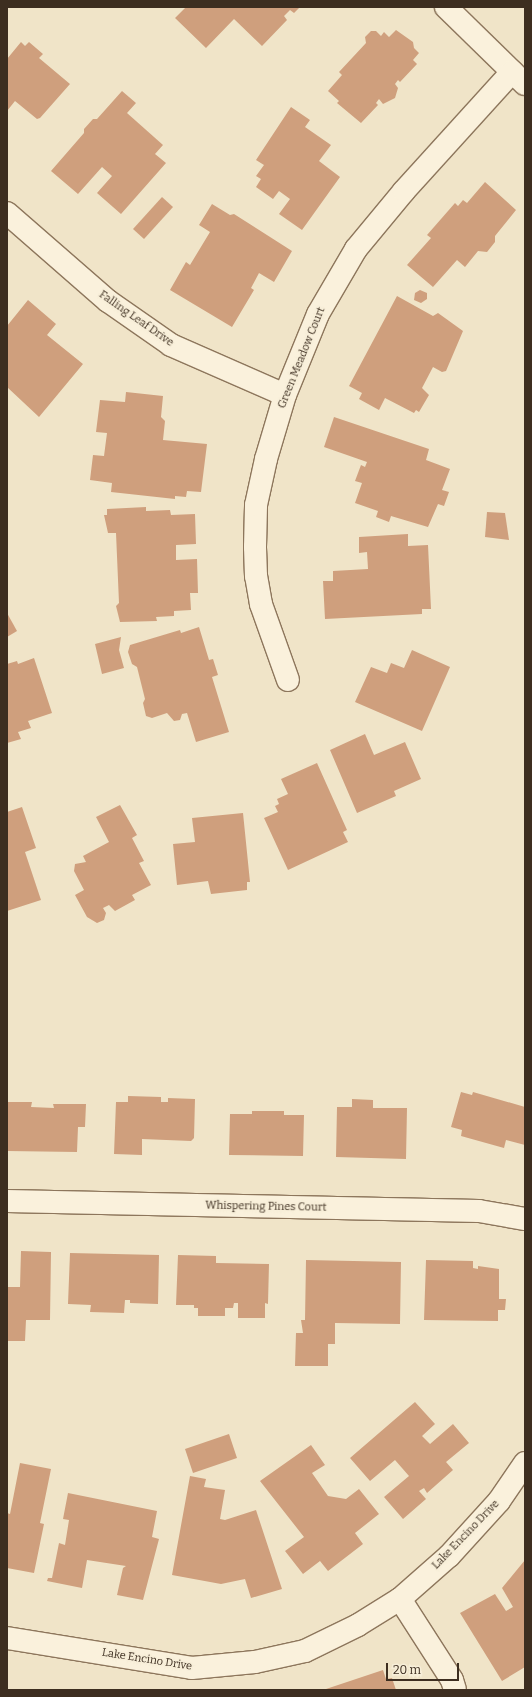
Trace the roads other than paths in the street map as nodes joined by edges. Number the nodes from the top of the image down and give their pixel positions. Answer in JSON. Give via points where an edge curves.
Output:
{"nodes":[{"id":1,"x":446,"y":7,"type":"edge"},
{"id":2,"x":519,"y":78,"type":"edge"},
{"id":3,"x":7,"y":213,"type":"edge"},
{"id":4,"x":285,"y":395,"type":"junction"},
{"id":5,"x":288,"y":680,"type":"dead end"},
{"id":6,"x":7,"y":1201,"type":"edge"},
{"id":7,"x":525,"y":1219,"type":"edge"},
{"id":8,"x":525,"y":1462,"type":"edge"},
{"id":9,"x":400,"y":1599,"type":"junction"},
{"id":10,"x":7,"y":1638,"type":"edge"},
{"id":11,"x":455,"y":1690,"type":"edge"}],
"edges":[{"from":1,"to":2,"type":"street"},
{"from":2,"to":4,"type":"street","name":"Green Meadow Court","via":[[404,191],[356,249],[318,314]]},
{"from":3,"to":4,"type":"street","name":"Falling Leaf Drive","via":[[108,301],[171,345]]},
{"from":4,"to":5,"type":"street","name":"Green Meadow Court","via":[[266,459],[256,506],[255,547],[256,576],[261,604]]},
{"from":6,"to":7,"type":"street","name":"Whispering Pines Court","via":[[479,1211]]},
{"from":8,"to":9,"type":"street","name":"Lake Encino Drive","via":[[499,1501],[464,1539]]},
{"from":9,"to":10,"type":"street","name":"Lake Encino Drive","via":[[358,1625],[305,1651],[255,1662],[192,1668]]},
{"from":9,"to":11,"type":"street","via":[[452,1680]]}]}
